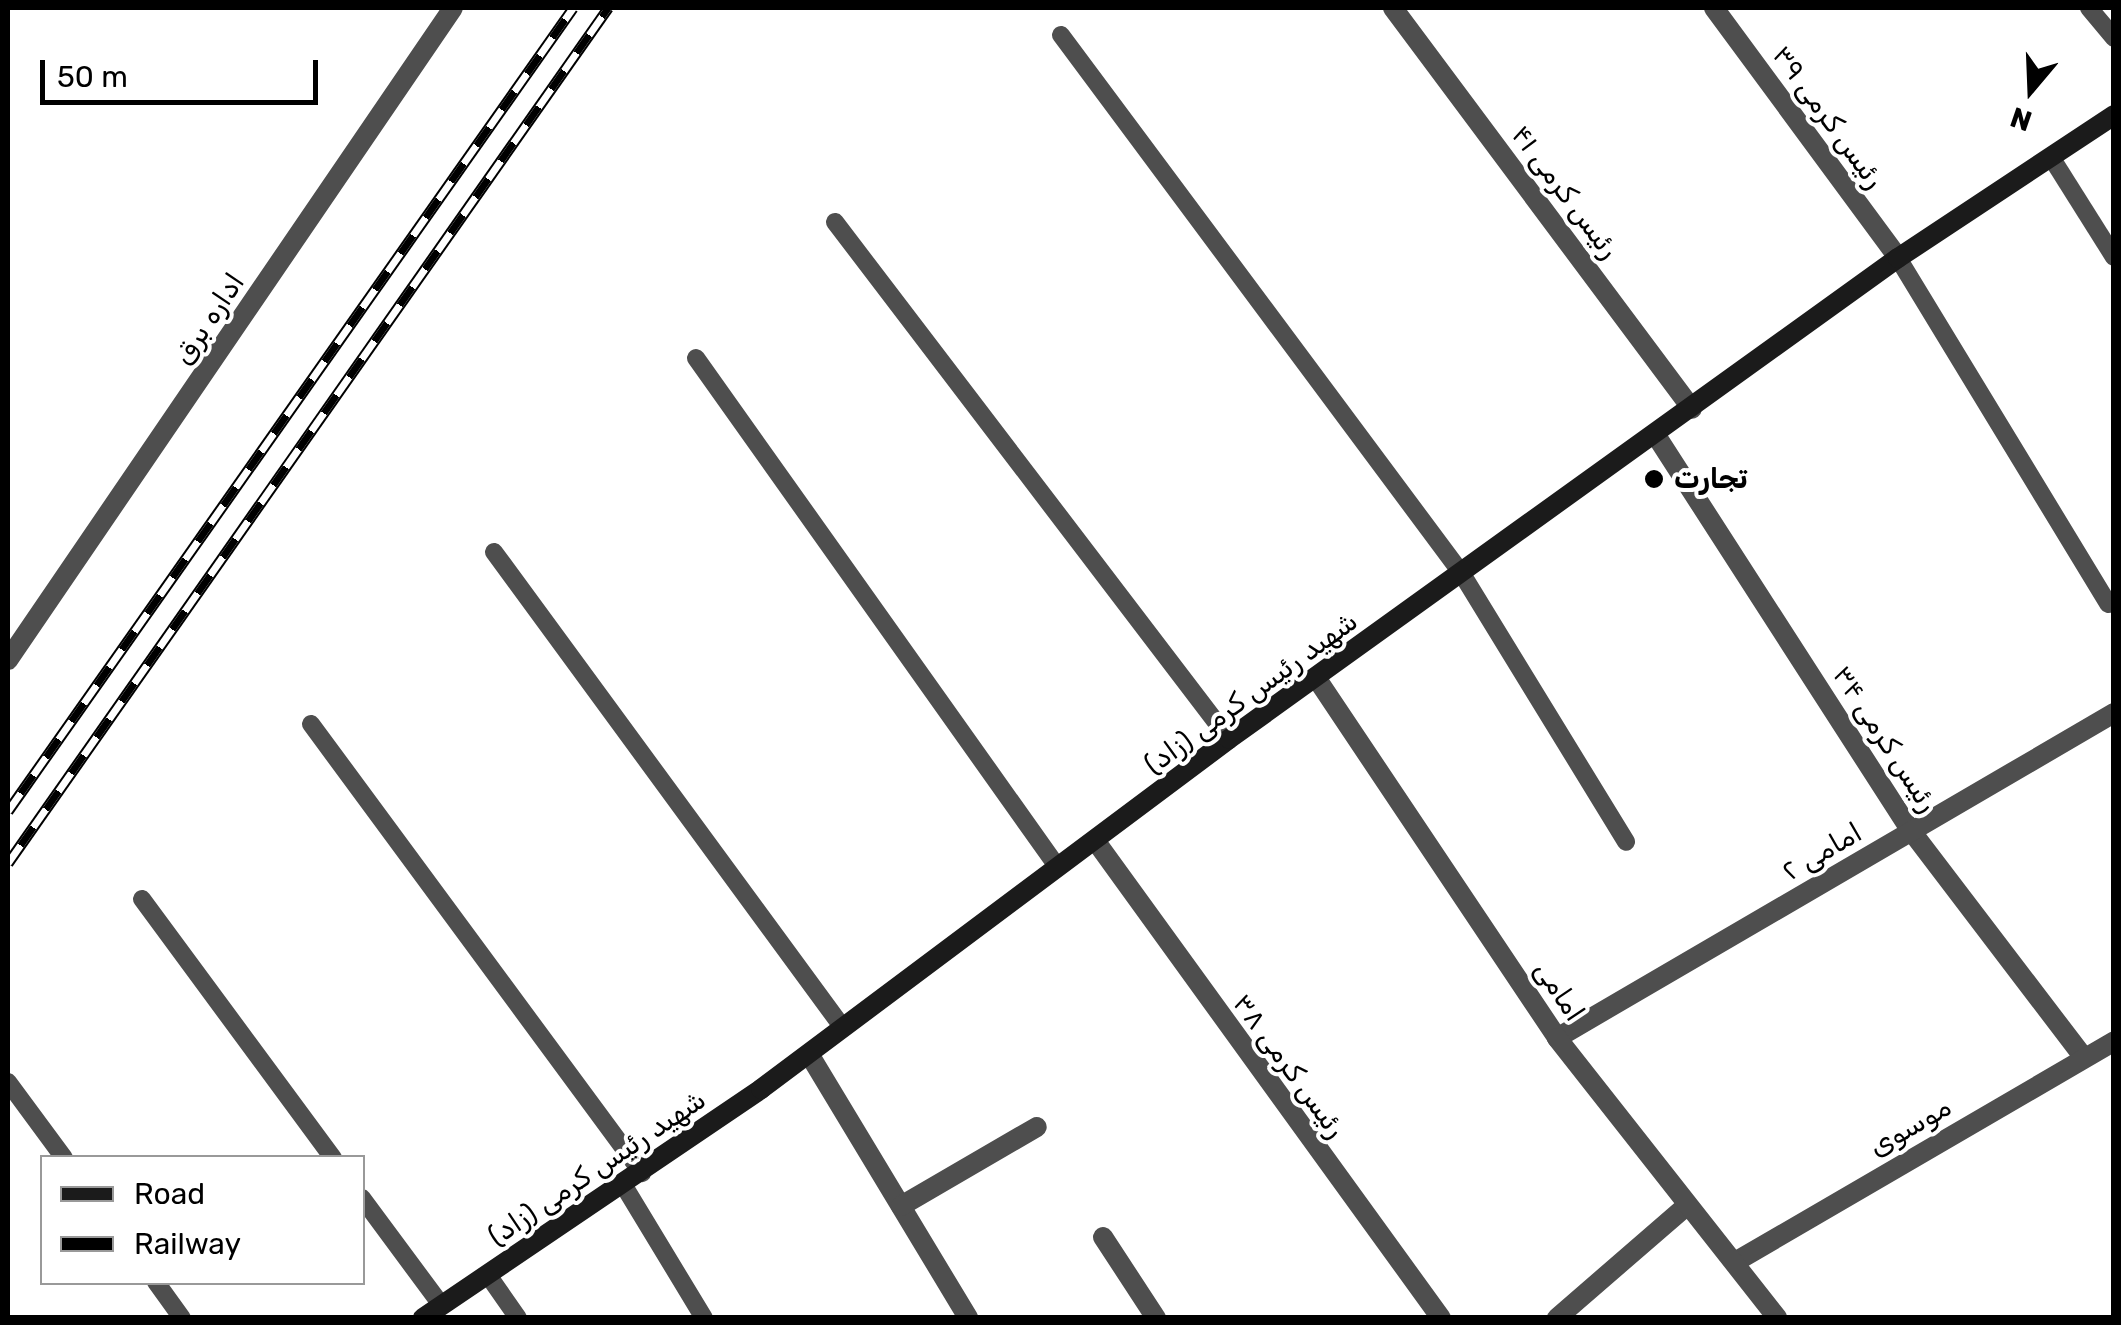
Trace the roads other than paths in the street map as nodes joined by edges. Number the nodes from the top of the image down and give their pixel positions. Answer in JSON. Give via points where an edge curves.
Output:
{"nodes":[{"id":1,"x":453,"y":8,"type":"edge"},
{"id":2,"x":1393,"y":8,"type":"edge"},
{"id":3,"x":1714,"y":8,"type":"edge"},
{"id":4,"x":2090,"y":8,"type":"edge"},
{"id":5,"x":1061,"y":35,"type":"dead end"},
{"id":6,"x":2114,"y":38,"type":"edge"},
{"id":7,"x":2114,"y":115,"type":"edge"},
{"id":8,"x":2051,"y":157,"type":"junction"},
{"id":9,"x":835,"y":222,"type":"dead end"},
{"id":10,"x":2114,"y":257,"type":"edge"},
{"id":11,"x":1898,"y":258,"type":"junction"},
{"id":12,"x":696,"y":358,"type":"dead end"},
{"id":13,"x":1692,"y":409,"type":"junction"},
{"id":14,"x":1657,"y":438,"type":"junction"},
{"id":15,"x":494,"y":552,"type":"dead end"},
{"id":16,"x":1462,"y":574,"type":"junction"},
{"id":17,"x":2108,"y":604,"type":"dead end"},
{"id":18,"x":8,"y":660,"type":"edge"},
{"id":19,"x":1318,"y":679,"type":"junction"},
{"id":20,"x":2114,"y":713,"type":"edge"},
{"id":21,"x":312,"y":724,"type":"dead end"},
{"id":22,"x":1228,"y":739,"type":"junction"},
{"id":23,"x":1912,"y":832,"type":"junction"},
{"id":24,"x":1626,"y":842,"type":"dead end"},
{"id":25,"x":1097,"y":844,"type":"junction"},
{"id":26,"x":1056,"y":865,"type":"junction"},
{"id":27,"x":142,"y":899,"type":"dead end"},
{"id":28,"x":842,"y":1028,"type":"junction"},
{"id":29,"x":1557,"y":1038,"type":"junction"},
{"id":30,"x":2114,"y":1041,"type":"edge"},
{"id":31,"x":810,"y":1054,"type":"junction"},
{"id":32,"x":2084,"y":1058,"type":"junction"},
{"id":33,"x":8,"y":1082,"type":"edge"},
{"id":34,"x":1038,"y":1128,"type":"dead end"},
{"id":35,"x":62,"y":1155,"type":"edge"},
{"id":36,"x":331,"y":1155,"type":"edge"},
{"id":37,"x":642,"y":1173,"type":"junction"},
{"id":38,"x":624,"y":1186,"type":"junction"},
{"id":39,"x":365,"y":1202,"type":"edge"},
{"id":40,"x":901,"y":1206,"type":"junction"},
{"id":41,"x":1685,"y":1207,"type":"junction"},
{"id":42,"x":1103,"y":1237,"type":"dead end"},
{"id":43,"x":1734,"y":1262,"type":"junction"},
{"id":44,"x":488,"y":1275,"type":"junction"},
{"id":45,"x":158,"y":1285,"type":"edge"},
{"id":46,"x":442,"y":1306,"type":"junction"},
{"id":47,"x":182,"y":1318,"type":"edge"},
{"id":48,"x":423,"y":1318,"type":"edge"},
{"id":49,"x":518,"y":1318,"type":"edge"},
{"id":50,"x":704,"y":1318,"type":"edge"},
{"id":51,"x":968,"y":1318,"type":"edge"},
{"id":52,"x":1156,"y":1318,"type":"edge"},
{"id":53,"x":1441,"y":1318,"type":"edge"},
{"id":54,"x":1557,"y":1318,"type":"edge"},
{"id":55,"x":1776,"y":1318,"type":"edge"}],
"edges":[{"from":1,"to":18,"type":"street","name":"اداره برق"},
{"from":2,"to":13,"type":"street","name":"رئیس کرمی ۴۱"},
{"from":3,"to":11,"type":"street","name":"رئیس کرمی ۳۹"},
{"from":4,"to":6,"type":"lane"},
{"from":5,"to":16,"type":"lane"},
{"from":7,"to":8,"type":"main road","name":"شهید رئیس کرمی (زاد)"},
{"from":8,"to":10,"type":"lane"},
{"from":8,"to":11,"type":"main road","name":"شهید رئیس کرمی (زاد)"},
{"from":9,"to":22,"type":"lane"},
{"from":11,"to":13,"type":"main road","name":"شهید رئیس کرمی (زاد)"},
{"from":11,"to":17,"type":"lane"},
{"from":12,"to":26,"type":"lane"},
{"from":13,"to":14,"type":"main road","name":"شهید رئیس کرمی (زاد)"},
{"from":14,"to":16,"type":"main road","name":"شهید رئیس کرمی (زاد)"},
{"from":14,"to":23,"type":"street","name":"رئیس کرمی ۳۴"},
{"from":15,"to":28,"type":"lane"},
{"from":16,"to":19,"type":"main road","name":"شهید رئیس کرمی (زاد)"},
{"from":16,"to":24,"type":"lane"},
{"from":19,"to":22,"type":"main road","name":"شهید رئیس کرمی (زاد)"},
{"from":19,"to":29,"type":"street","name":"امامی"},
{"from":20,"to":23,"type":"street","name":"امامی ۲"},
{"from":21,"to":37,"type":"lane"},
{"from":22,"to":25,"type":"main road","name":"شهید رئیس کرمی (زاد)"},
{"from":23,"to":29,"type":"street","name":"امامی ۲"},
{"from":23,"to":32,"type":"street","name":"رئیس کرمی ۳۴"},
{"from":25,"to":26,"type":"main road","name":"شهید رئیس کرمی (زاد)"},
{"from":25,"to":53,"type":"street","name":"رئیس کرمی ۳۸"},
{"from":26,"to":28,"type":"main road","name":"شهید رئیس کرمی (زاد)"},
{"from":27,"to":36,"type":"lane"},
{"from":28,"to":31,"type":"main road","name":"شهید رئیس کرمی (زاد)"},
{"from":29,"to":41,"type":"street","name":"امامی"},
{"from":30,"to":32,"type":"street","name":"موسوی"},
{"from":31,"to":37,"type":"main road","name":"شهید رئیس کرمی (زاد)"},
{"from":31,"to":40,"type":"street"},
{"from":32,"to":43,"type":"street","name":"موسوی"},
{"from":33,"to":35,"type":"lane"},
{"from":34,"to":40,"type":"street"},
{"from":37,"to":38,"type":"main road","name":"شهید رئیس کرمی (زاد)"},
{"from":38,"to":44,"type":"main road","name":"شهید رئیس کرمی (زاد)"},
{"from":38,"to":50,"type":"lane"},
{"from":39,"to":46,"type":"lane"},
{"from":40,"to":51,"type":"street"},
{"from":41,"to":43,"type":"street","name":"امامی"},
{"from":41,"to":54,"type":"street"},
{"from":42,"to":52,"type":"street"},
{"from":43,"to":55,"type":"street","name":"امامی"},
{"from":44,"to":46,"type":"main road","name":"شهید رئیس کرمی (زاد)"},
{"from":44,"to":49,"type":"lane"},
{"from":45,"to":47,"type":"lane"},
{"from":46,"to":48,"type":"main road","name":"شهید رئیس کرمی (زاد)"}]}
